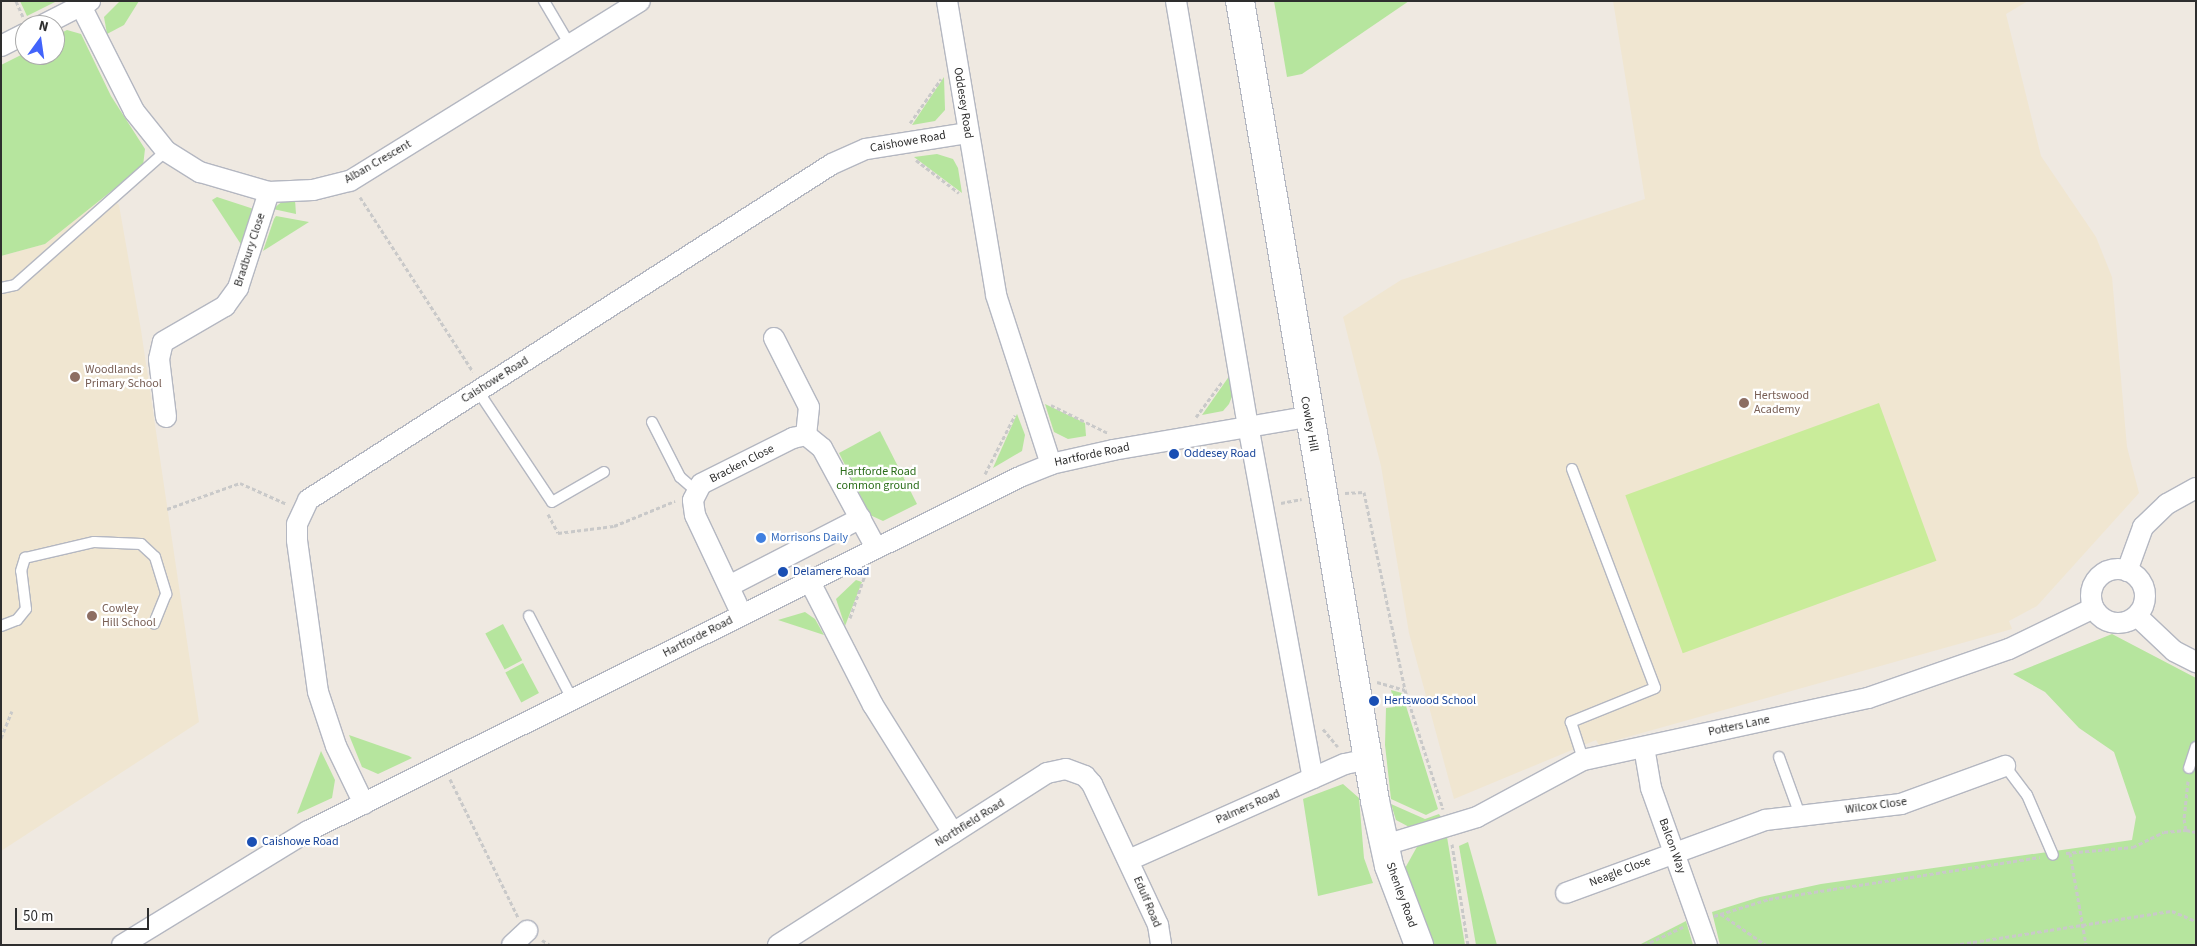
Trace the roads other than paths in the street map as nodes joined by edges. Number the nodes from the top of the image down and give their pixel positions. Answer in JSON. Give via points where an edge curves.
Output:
{"nodes":[{"id":1,"x":544,"y":1,"type":"edge"},
{"id":2,"x":640,"y":1,"type":"edge"},
{"id":3,"x":947,"y":1,"type":"edge"},
{"id":4,"x":1176,"y":1,"type":"edge"},
{"id":5,"x":1240,"y":1,"type":"edge"},
{"id":6,"x":85,"y":4,"type":"edge"},
{"id":7,"x":58,"y":15,"type":"edge"},
{"id":8,"x":15,"y":37,"type":"edge"},
{"id":9,"x":570,"y":45,"type":"junction"},
{"id":10,"x":1,"y":46,"type":"edge"},
{"id":11,"x":968,"y":133,"type":"junction"},
{"id":12,"x":166,"y":151,"type":"junction"},
{"id":13,"x":269,"y":192,"type":"junction"},
{"id":14,"x":1,"y":288,"type":"edge"},
{"id":15,"x":774,"y":338,"type":"dead end"},
{"id":16,"x":480,"y":389,"type":"junction"},
{"id":17,"x":166,"y":417,"type":"dead end"},
{"id":18,"x":1307,"y":417,"type":"junction"},
{"id":19,"x":652,"y":422,"type":"dead end"},
{"id":20,"x":1248,"y":425,"type":"junction"},
{"id":21,"x":806,"y":435,"type":"junction"},
{"id":22,"x":1051,"y":464,"type":"junction"},
{"id":23,"x":1572,"y":470,"type":"dead end"},
{"id":24,"x":604,"y":472,"type":"dead end"},
{"id":25,"x":2196,"y":488,"type":"edge"},
{"id":26,"x":695,"y":496,"type":"junction"},
{"id":27,"x":861,"y":518,"type":"junction"},
{"id":28,"x":876,"y":548,"type":"junction"},
{"id":29,"x":2127,"y":571,"type":"junction"},
{"id":30,"x":810,"y":582,"type":"junction"},
{"id":31,"x":731,"y":584,"type":"junction"},
{"id":32,"x":2094,"y":608,"type":"junction"},
{"id":33,"x":742,"y":615,"type":"junction"},
{"id":34,"x":529,"y":616,"type":"dead end"},
{"id":35,"x":2137,"y":616,"type":"junction"},
{"id":36,"x":154,"y":624,"type":"dead end"},
{"id":37,"x":1,"y":626,"type":"edge"},
{"id":38,"x":2196,"y":662,"type":"edge"},
{"id":39,"x":573,"y":700,"type":"junction"},
{"id":40,"x":1644,"y":747,"type":"junction"},
{"id":41,"x":2196,"y":748,"type":"edge"},
{"id":42,"x":1779,"y":757,"type":"dead end"},
{"id":43,"x":1369,"y":759,"type":"junction"},
{"id":44,"x":1583,"y":760,"type":"junction"},
{"id":45,"x":2006,"y":766,"type":"joint"},
{"id":46,"x":2189,"y":768,"type":"road end"},
{"id":47,"x":1314,"y":778,"type":"junction"},
{"id":48,"x":364,"y":804,"type":"junction"},
{"id":49,"x":1800,"y":815,"type":"junction"},
{"id":50,"x":953,"y":834,"type":"junction"},
{"id":51,"x":1385,"y":846,"type":"junction"},
{"id":52,"x":1674,"y":851,"type":"junction"},
{"id":53,"x":2053,"y":855,"type":"road end"},
{"id":54,"x":1129,"y":860,"type":"junction"},
{"id":55,"x":1566,"y":893,"type":"dead end"},
{"id":56,"x":527,"y":931,"type":"road end"},
{"id":57,"x":122,"y":945,"type":"edge"},
{"id":58,"x":512,"y":945,"type":"edge"},
{"id":59,"x":778,"y":945,"type":"edge"},
{"id":60,"x":1160,"y":945,"type":"edge"},
{"id":61,"x":1419,"y":945,"type":"edge"},
{"id":62,"x":1707,"y":945,"type":"edge"}],
"edges":[{"from":1,"to":9,"type":"lane"},
{"from":2,"to":9,"type":"street","name":"Alban Crescent"},
{"from":3,"to":11,"type":"street","name":"Oddesey Road"},
{"from":4,"to":20,"type":"street"},
{"from":5,"to":18,"type":"main road","name":"Cowley Hill"},
{"from":6,"to":7,"type":"street"},
{"from":6,"to":12,"type":"street","name":"Alban Crescent","via":[[134,111]]},
{"from":8,"to":10,"type":"street"},
{"from":9,"to":13,"type":"street","name":"Alban Crescent","via":[[350,181],[313,190]]},
{"from":11,"to":16,"type":"street","name":"Caishowe Road","via":[[866,149],[832,164]]},
{"from":11,"to":22,"type":"street","name":"Oddesey Road","via":[[996,295]]},
{"from":12,"to":13,"type":"street","name":"Alban Crescent","via":[[200,172]]},
{"from":12,"to":14,"type":"lane","via":[[15,286]]},
{"from":13,"to":17,"type":"street","name":"Bradbury Close","via":[[234,294],[225,306],[163,342],[159,359]]},
{"from":15,"to":21,"type":"street","via":[[809,407]]},
{"from":16,"to":24,"type":"lane","via":[[552,502]]},
{"from":16,"to":48,"type":"street","name":"Caishowe Road","via":[[316,493],[301,511],[296,540],[318,692],[336,746]]},
{"from":18,"to":20,"type":"street","name":"Hartforde Road"},
{"from":18,"to":43,"type":"main road","name":"Cowley Hill"},
{"from":19,"to":26,"type":"lane","via":[[680,477]]},
{"from":20,"to":22,"type":"street","name":"Hartforde Road"},
{"from":20,"to":47,"type":"street"},
{"from":21,"to":26,"type":"street","name":"Bracken Close","via":[[702,484]]},
{"from":21,"to":27,"type":"street","via":[[829,457]]},
{"from":22,"to":28,"type":"street","name":"Hartforde Road"},
{"from":23,"to":44,"type":"lane","via":[[1655,688],[1571,722]]},
{"from":25,"to":29,"type":"street","via":[[2167,504],[2143,527]]},
{"from":26,"to":31,"type":"street","via":[[695,515]]},
{"from":27,"to":28,"type":"street"},
{"from":27,"to":31,"type":"street"},
{"from":28,"to":30,"type":"street","name":"Hartforde Road"},
{"from":29,"to":32,"type":"street","via":[[2110,571],[2096,582]]},
{"from":29,"to":35,"type":"street","via":[[2143,587],[2144,602]]},
{"from":30,"to":33,"type":"street","name":"Hartforde Road"},
{"from":30,"to":50,"type":"street","via":[[872,705]]},
{"from":31,"to":33,"type":"street"},
{"from":32,"to":35,"type":"street","via":[[2113,622]]},
{"from":32,"to":40,"type":"street","name":"Potters Lane","via":[[2009,649],[1868,698]]},
{"from":33,"to":39,"type":"street","name":"Hartforde Road"},
{"from":34,"to":39,"type":"lane"},
{"from":35,"to":38,"type":"street","via":[[2174,651]]},
{"from":36,"to":37,"type":"lane","via":[[166,594],[155,557],[140,544],[94,542],[25,558],[20,571],[26,609],[18,620]]},
{"from":39,"to":48,"type":"street","name":"Hartforde Road"},
{"from":40,"to":44,"type":"street","name":"Potters Lane"},
{"from":40,"to":52,"type":"street","name":"Balcon Way","via":[[1651,788]]},
{"from":41,"to":46,"type":"lane"},
{"from":42,"to":49,"type":"lane"},
{"from":43,"to":47,"type":"street","name":"Palmers Road"},
{"from":43,"to":51,"type":"main road","name":"Cowley Hill"},
{"from":44,"to":51,"type":"street","name":"Potters Lane","via":[[1450,828]]},
{"from":45,"to":49,"type":"street","name":"Wilcox Close","via":[[1901,804]]},
{"from":45,"to":53,"type":"lane","name":"Wilcox Close","via":[[2027,795]]},
{"from":47,"to":54,"type":"street","name":"Palmers Road"},
{"from":48,"to":57,"type":"street","name":"Hartforde Road","via":[[236,872]]},
{"from":49,"to":52,"type":"street","name":"Wilcox Close","via":[[1765,820]]},
{"from":50,"to":54,"type":"street","name":"Northfield Road","via":[[1047,774],[1066,769],[1085,776],[1092,784]]},
{"from":50,"to":59,"type":"street","name":"Northfield Road"},
{"from":51,"to":61,"type":"main road","name":"Shenley Road"},
{"from":52,"to":55,"type":"street","name":"Neagle Close"},
{"from":52,"to":62,"type":"street","name":"Balcon Way"},
{"from":54,"to":60,"type":"street","name":"Edulf Road","via":[[1158,925]]},
{"from":56,"to":58,"type":"street"}]}
